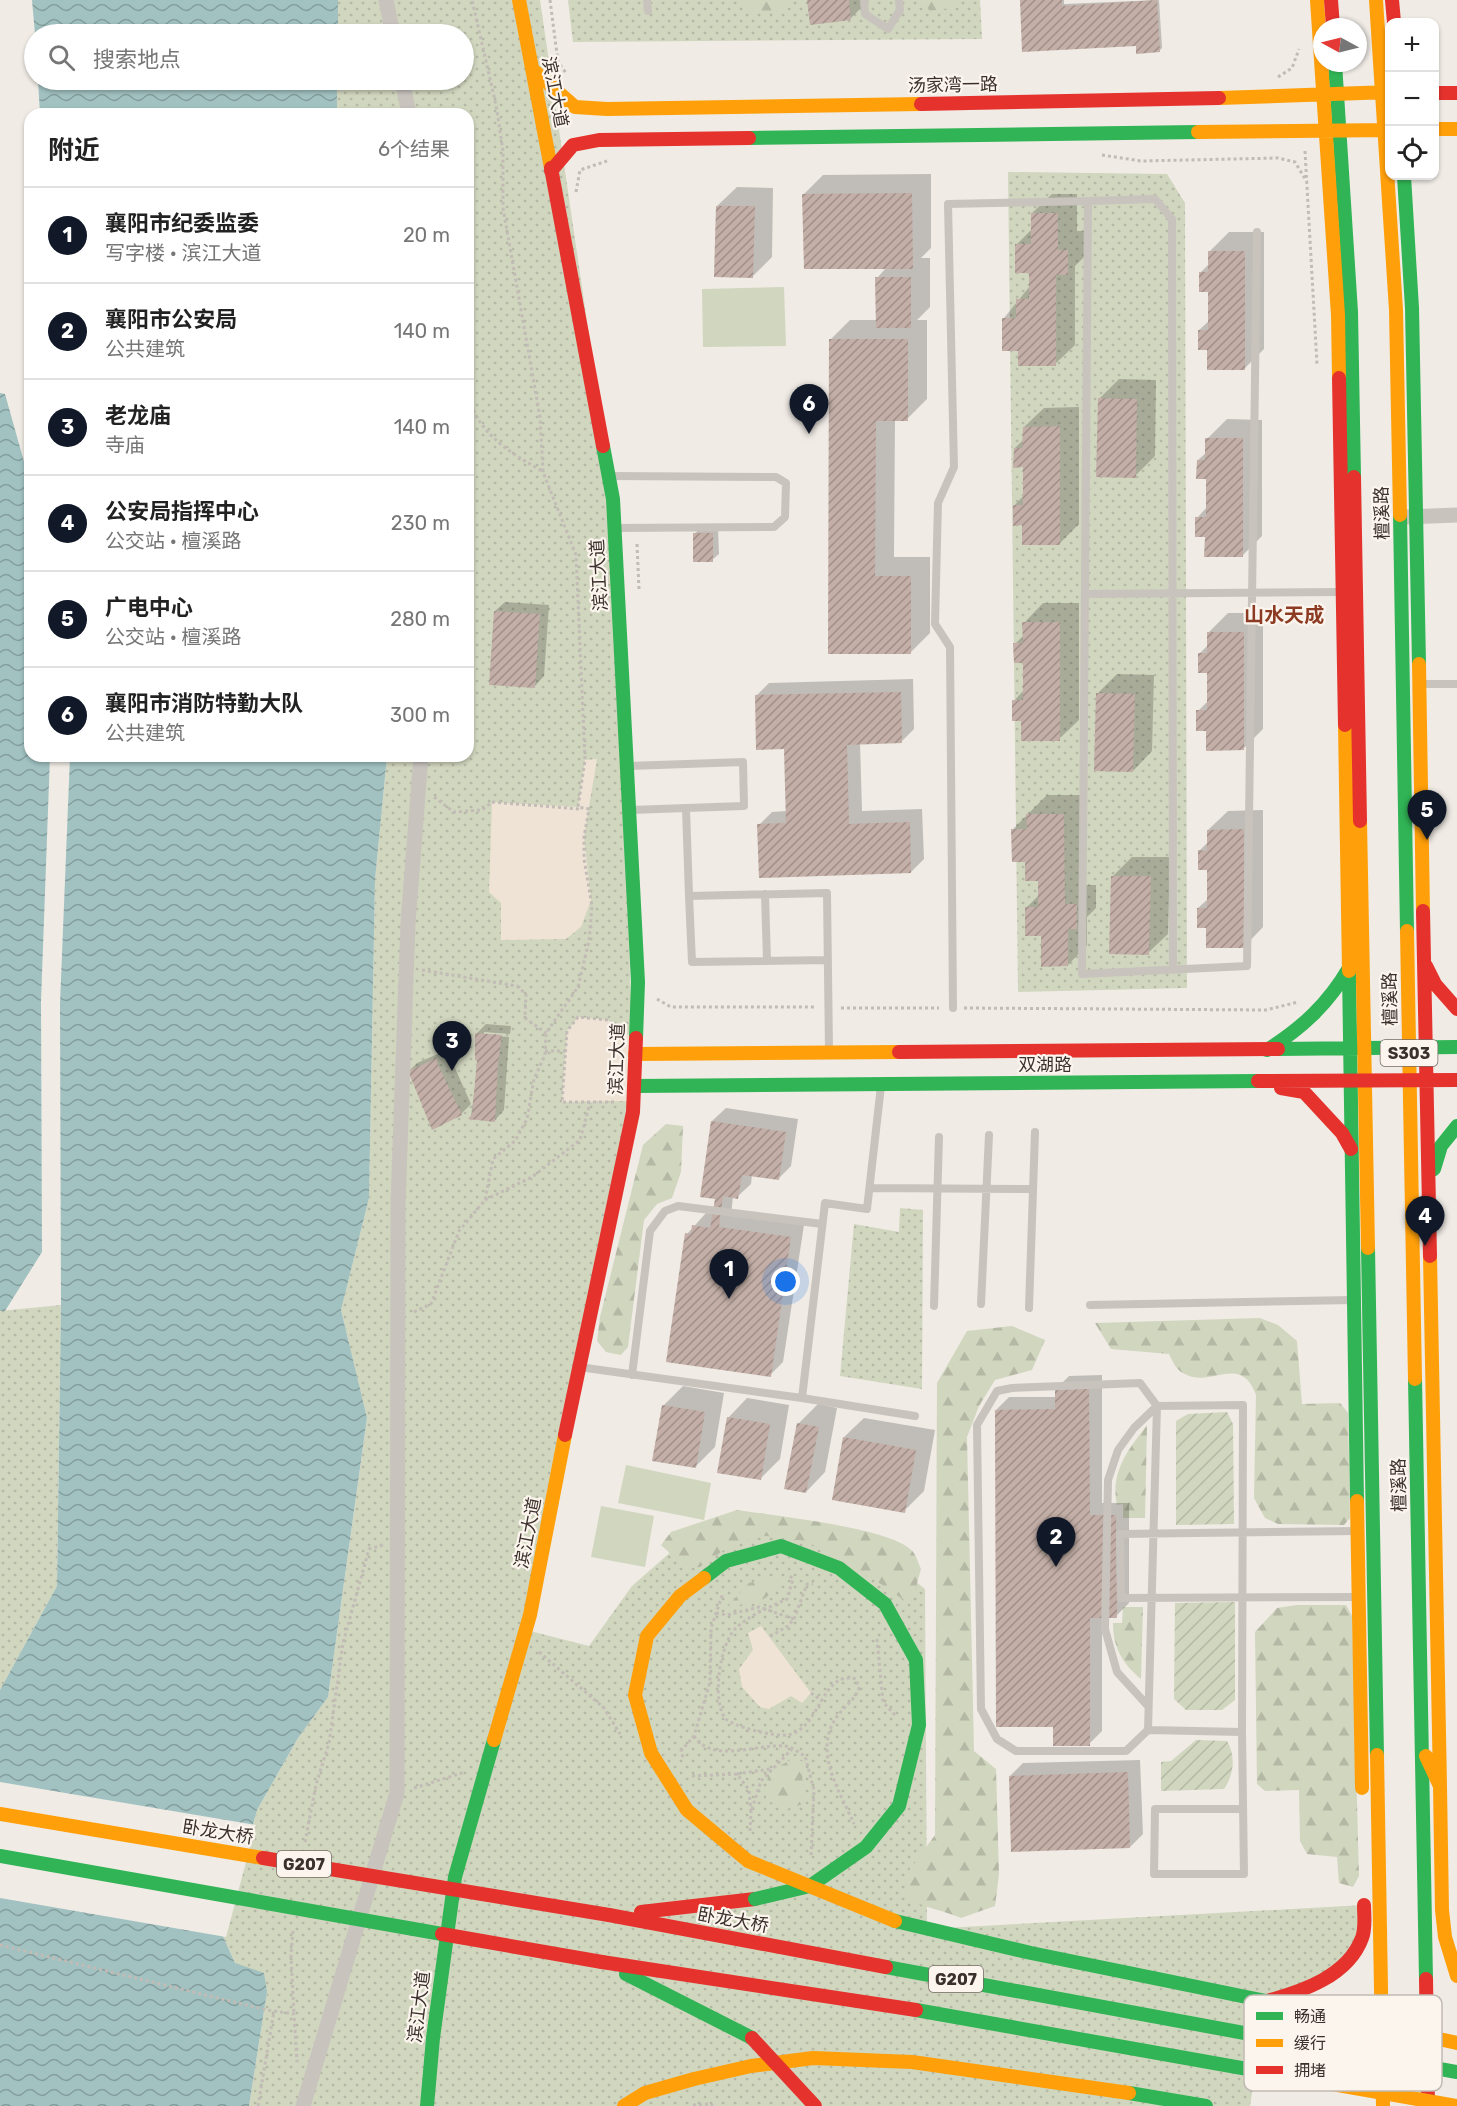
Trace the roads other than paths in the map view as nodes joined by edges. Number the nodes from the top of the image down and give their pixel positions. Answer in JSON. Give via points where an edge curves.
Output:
{"nodes":[{"id":1,"x":386,"y":0,"type":"edge"},
{"id":2,"x":519,"y":0,"type":"edge"},
{"id":3,"x":647,"y":0,"type":"edge"},
{"id":4,"x":864,"y":0,"type":"edge"},
{"id":5,"x":899,"y":0,"type":"edge"},
{"id":6,"x":1317,"y":0,"type":"edge"},
{"id":7,"x":1331,"y":0,"type":"edge"},
{"id":8,"x":1376,"y":0,"type":"edge"},
{"id":9,"x":1392,"y":0,"type":"edge"},
{"id":10,"x":648,"y":11,"type":"dead end"},
{"id":11,"x":1332,"y":18,"type":"edge"},
{"id":12,"x":1394,"y":18,"type":"edge"},
{"id":13,"x":391,"y":24,"type":"edge"},
{"id":14,"x":532,"y":68,"type":"junction"},
{"id":15,"x":1334,"y":72,"type":"edge"},
{"id":16,"x":1385,"y":83,"type":"edge"},
{"id":17,"x":404,"y":90,"type":"edge"},
{"id":18,"x":1385,"y":92,"type":"edge"},
{"id":19,"x":1439,"y":93,"type":"edge"},
{"id":20,"x":1457,"y":93,"type":"edge"},
{"id":21,"x":1330,"y":94,"type":"junction"},
{"id":22,"x":408,"y":108,"type":"edge"},
{"id":23,"x":1439,"y":129,"type":"edge"},
{"id":24,"x":1457,"y":129,"type":"edge"},
{"id":25,"x":1385,"y":130,"type":"edge"},
{"id":26,"x":1333,"y":131,"type":"junction"},
{"id":27,"x":551,"y":171,"type":"junction"},
{"id":28,"x":1390,"y":180,"type":"edge"},
{"id":29,"x":1404,"y":180,"type":"edge"},
{"id":30,"x":1088,"y":201,"type":"junction"},
{"id":31,"x":1257,"y":232,"type":"dead end"},
{"id":32,"x":609,"y":476,"type":"junction"},
{"id":33,"x":1457,"y":515,"type":"edge"},
{"id":34,"x":1416,"y":516,"type":"junction"},
{"id":35,"x":1400,"y":517,"type":"junction"},
{"id":36,"x":615,"y":528,"type":"junction"},
{"id":37,"x":1341,"y":592,"type":"junction"},
{"id":38,"x":1356,"y":592,"type":"junction"},
{"id":39,"x":1171,"y":593,"type":"junction"},
{"id":40,"x":1252,"y":593,"type":"junction"},
{"id":41,"x":1087,"y":594,"type":"junction"},
{"id":42,"x":1419,"y":684,"type":"junction"},
{"id":43,"x":1457,"y":684,"type":"edge"},
{"id":44,"x":421,"y":762,"type":"edge"},
{"id":45,"x":627,"y":766,"type":"junction"},
{"id":46,"x":686,"y":808,"type":"junction"},
{"id":47,"x":629,"y":810,"type":"junction"},
{"id":48,"x":765,"y":894,"type":"junction"},
{"id":49,"x":689,"y":896,"type":"junction"},
{"id":50,"x":828,"y":960,"type":"junction"},
{"id":51,"x":767,"y":961,"type":"junction"},
{"id":52,"x":1424,"y":962,"type":"junction"},
{"id":53,"x":1349,"y":967,"type":"junction"},
{"id":54,"x":1173,"y":970,"type":"junction"},
{"id":55,"x":953,"y":1008,"type":"road end"},
{"id":56,"x":1457,"y":1009,"type":"edge"},
{"id":57,"x":636,"y":1047,"type":"junction"},
{"id":58,"x":1457,"y":1047,"type":"edge"},
{"id":59,"x":1426,"y":1048,"type":"junction"},
{"id":60,"x":1357,"y":1049,"type":"junction"},
{"id":61,"x":1409,"y":1049,"type":"junction"},
{"id":62,"x":1267,"y":1050,"type":"junction"},
{"id":63,"x":829,"y":1052,"type":"junction"},
{"id":64,"x":1357,"y":1080,"type":"junction"},
{"id":65,"x":1410,"y":1080,"type":"junction"},
{"id":66,"x":1427,"y":1080,"type":"junction"},
{"id":67,"x":1457,"y":1080,"type":"edge"},
{"id":68,"x":1248,"y":1081,"type":"junction"},
{"id":69,"x":882,"y":1084,"type":"junction"},
{"id":70,"x":634,"y":1086,"type":"junction"},
{"id":71,"x":1457,"y":1126,"type":"edge"},
{"id":72,"x":1035,"y":1132,"type":"dead end"},
{"id":73,"x":989,"y":1135,"type":"dead end"},
{"id":74,"x":939,"y":1137,"type":"dead end"},
{"id":75,"x":1352,"y":1151,"type":"junction"},
{"id":76,"x":1366,"y":1175,"type":"junction"},
{"id":77,"x":1429,"y":1187,"type":"junction"},
{"id":78,"x":870,"y":1188,"type":"junction"},
{"id":79,"x":937,"y":1189,"type":"junction"},
{"id":80,"x":986,"y":1189,"type":"junction"},
{"id":81,"x":1032,"y":1189,"type":"junction"},
{"id":82,"x":822,"y":1224,"type":"junction"},
{"id":83,"x":1354,"y":1300,"type":"junction"},
{"id":84,"x":981,"y":1304,"type":"dead end"},
{"id":85,"x":1090,"y":1305,"type":"dead end"},
{"id":86,"x":934,"y":1306,"type":"dead end"},
{"id":87,"x":1029,"y":1308,"type":"dead end"},
{"id":88,"x":579,"y":1367,"type":"junction"},
{"id":89,"x":632,"y":1375,"type":"junction"},
{"id":90,"x":802,"y":1398,"type":"junction"},
{"id":91,"x":1157,"y":1406,"type":"junction"},
{"id":92,"x":915,"y":1416,"type":"dead end"},
{"id":93,"x":1242,"y":1532,"type":"junction"},
{"id":94,"x":1358,"y":1532,"type":"junction"},
{"id":95,"x":1153,"y":1533,"type":"junction"},
{"id":96,"x":1359,"y":1597,"type":"junction"},
{"id":97,"x":1151,"y":1598,"type":"junction"},
{"id":98,"x":1243,"y":1598,"type":"junction"},
{"id":99,"x":1148,"y":1706,"type":"junction"},
{"id":100,"x":1148,"y":1730,"type":"junction"},
{"id":101,"x":1242,"y":1732,"type":"junction"},
{"id":102,"x":1375,"y":1743,"type":"junction"},
{"id":103,"x":1422,"y":1745,"type":"junction"},
{"id":104,"x":1440,"y":1786,"type":"junction"},
{"id":105,"x":1244,"y":1809,"type":"junction"},
{"id":106,"x":0,"y":1814,"type":"edge"},
{"id":107,"x":0,"y":1856,"type":"edge"},
{"id":108,"x":808,"y":1887,"type":"edge"},
{"id":109,"x":808,"y":1887,"type":"edge"},
{"id":110,"x":808,"y":1887,"type":"edge"},
{"id":111,"x":808,"y":1887,"type":"edge"},
{"id":112,"x":1364,"y":1893,"type":"dead end"},
{"id":113,"x":1425,"y":1908,"type":"junction"},
{"id":114,"x":1450,"y":1911,"type":"edge"},
{"id":115,"x":609,"y":1915,"type":"junction"},
{"id":116,"x":602,"y":1962,"type":"junction"},
{"id":117,"x":1457,"y":1976,"type":"edge"},
{"id":118,"x":1293,"y":1995,"type":"edge"},
{"id":119,"x":1379,"y":1995,"type":"edge"},
{"id":120,"x":1426,"y":1995,"type":"edge"},
{"id":121,"x":1244,"y":1997,"type":"edge"},
{"id":122,"x":1244,"y":2033,"type":"edge"},
{"id":123,"x":1442,"y":2040,"type":"edge"},
{"id":124,"x":1457,"y":2043,"type":"edge"},
{"id":125,"x":1244,"y":2068,"type":"edge"},
{"id":126,"x":1442,"y":2069,"type":"edge"},
{"id":127,"x":1457,"y":2072,"type":"edge"},
{"id":128,"x":1372,"y":2091,"type":"edge"},
{"id":129,"x":1382,"y":2091,"type":"edge"},
{"id":130,"x":1428,"y":2091,"type":"edge"},
{"id":131,"x":303,"y":2106,"type":"edge"},
{"id":132,"x":427,"y":2106,"type":"edge"},
{"id":133,"x":624,"y":2106,"type":"edge"},
{"id":134,"x":815,"y":2106,"type":"edge"},
{"id":135,"x":1206,"y":2106,"type":"edge"},
{"id":136,"x":1383,"y":2106,"type":"edge"},
{"id":137,"x":1428,"y":2106,"type":"edge"},
{"id":138,"x":1457,"y":2106,"type":"edge"}],
"edges":[{"from":1,"to":13,"type":"street"},
{"from":2,"to":14,"type":"main road","name":"滨江大道"},
{"from":3,"to":10,"type":"lane"},
{"from":4,"to":5,"type":"lane","via":[[865,14],[888,29],[900,10]]},
{"from":6,"to":21,"type":"main road"},
{"from":7,"to":11,"type":"main road"},
{"from":8,"to":16,"type":"main road","name":"檀溪路","number":"S303"},
{"from":9,"to":12,"type":"main road"},
{"from":14,"to":21,"type":"main road","name":"汤家湾一路","via":[[575,107],[607,109]]},
{"from":14,"to":27,"type":"main road","name":"滨江大道"},
{"from":15,"to":21,"type":"main road","name":"檀溪路","number":"S303"},
{"from":17,"to":22,"type":"street"},
{"from":18,"to":21,"type":"main road","name":"汤家湾一路"},
{"from":19,"to":20,"type":"main road"},
{"from":21,"to":26,"type":"main road","name":"檀溪路","number":"S303"},
{"from":23,"to":24,"type":"main road"},
{"from":25,"to":26,"type":"main road"},
{"from":26,"to":27,"type":"main road","via":[[598,140],[573,145]]},
{"from":26,"to":37,"type":"main road"},
{"from":26,"to":38,"type":"main road","name":"檀溪路","number":"S303","via":[[1351,312]]},
{"from":27,"to":32,"type":"main road","name":"滨江大道"},
{"from":28,"to":35,"type":"main road","name":"檀溪路","number":"S303"},
{"from":29,"to":34,"type":"main road","via":[[1412,308]]},
{"from":30,"to":39,"type":"lane","via":[[1155,199],[1172,219]]},
{"from":30,"to":41,"type":"lane"},
{"from":30,"to":55,"type":"lane","via":[[948,204],[954,467],[938,503],[935,624],[950,647]]},
{"from":31,"to":40,"type":"lane"},
{"from":32,"to":36,"type":"main road","name":"滨江大道"},
{"from":32,"to":36,"type":"lane","via":[[776,477],[786,483],[785,517],[774,527]]},
{"from":33,"to":34,"type":"street"},
{"from":34,"to":35,"type":"street"},
{"from":34,"to":42,"type":"main road"},
{"from":35,"to":61,"type":"main road","name":"檀溪路","number":"S303"},
{"from":36,"to":45,"type":"main road","name":"滨江大道"},
{"from":37,"to":38,"type":"lane"},
{"from":37,"to":40,"type":"lane"},
{"from":37,"to":53,"type":"main road"},
{"from":38,"to":60,"type":"main road","name":"檀溪路","number":"S303"},
{"from":39,"to":40,"type":"lane"},
{"from":39,"to":41,"type":"lane"},
{"from":39,"to":54,"type":"lane"},
{"from":40,"to":54,"type":"lane","via":[[1247,966]]},
{"from":41,"to":54,"type":"lane","via":[[1082,974]]},
{"from":42,"to":43,"type":"lane"},
{"from":42,"to":52,"type":"main road"},
{"from":44,"to":131,"type":"street","via":[[406,967],[398,1204],[397,1793]]},
{"from":45,"to":46,"type":"lane","via":[[743,762],[744,806]]},
{"from":45,"to":47,"type":"main road","name":"滨江大道"},
{"from":46,"to":47,"type":"lane"},
{"from":46,"to":49,"type":"lane"},
{"from":47,"to":57,"type":"main road","name":"滨江大道","via":[[638,982]]},
{"from":48,"to":49,"type":"lane"},
{"from":48,"to":50,"type":"lane","via":[[827,893]]},
{"from":48,"to":51,"type":"lane"},
{"from":49,"to":51,"type":"lane","via":[[692,962]]},
{"from":50,"to":51,"type":"lane"},
{"from":50,"to":63,"type":"lane"},
{"from":52,"to":56,"type":"main road","via":[[1435,984]]},
{"from":52,"to":59,"type":"main road"},
{"from":53,"to":60,"type":"main road"},
{"from":53,"to":62,"type":"main road","via":[[1321,1010],[1299,1031]]},
{"from":57,"to":63,"type":"main road","name":"双湖路"},
{"from":57,"to":70,"type":"main road","name":"滨江大道"},
{"from":58,"to":59,"type":"main road","name":"双湖路"},
{"from":59,"to":61,"type":"main road","name":"双湖路"},
{"from":59,"to":66,"type":"main road"},
{"from":60,"to":61,"type":"main road","name":"双湖路"},
{"from":60,"to":62,"type":"main road","name":"双湖路"},
{"from":60,"to":64,"type":"main road","name":"檀溪路","number":"S303"},
{"from":61,"to":65,"type":"main road","name":"檀溪路","number":"S303"},
{"from":62,"to":63,"type":"main road","name":"双湖路"},
{"from":64,"to":65,"type":"main road","name":"双湖路"},
{"from":64,"to":68,"type":"main road","name":"双湖路"},
{"from":64,"to":75,"type":"main road"},
{"from":64,"to":76,"type":"main road","name":"檀溪路","number":"S303"},
{"from":65,"to":66,"type":"main road","name":"双湖路"},
{"from":65,"to":103,"type":"main road","name":"檀溪路","number":"S303"},
{"from":66,"to":67,"type":"main road","name":"双湖路"},
{"from":66,"to":77,"type":"main road"},
{"from":68,"to":69,"type":"main road","name":"双湖路"},
{"from":68,"to":75,"type":"main road","via":[[1304,1092],[1342,1133]]},
{"from":69,"to":70,"type":"main road","name":"双湖路"},
{"from":69,"to":78,"type":"lane"},
{"from":70,"to":88,"type":"main road","name":"滨江大道"},
{"from":71,"to":77,"type":"main road","via":[[1441,1146]]},
{"from":72,"to":81,"type":"lane"},
{"from":73,"to":80,"type":"lane"},
{"from":74,"to":79,"type":"lane"},
{"from":75,"to":76,"type":"main road"},
{"from":75,"to":83,"type":"main road"},
{"from":76,"to":102,"type":"main road","name":"檀溪路","number":"S303"},
{"from":77,"to":104,"type":"main road"},
{"from":78,"to":79,"type":"lane"},
{"from":78,"to":82,"type":"lane","via":[[867,1209],[825,1203]]},
{"from":79,"to":80,"type":"lane"},
{"from":79,"to":86,"type":"lane"},
{"from":80,"to":81,"type":"lane"},
{"from":80,"to":84,"type":"lane"},
{"from":81,"to":87,"type":"lane"},
{"from":82,"to":89,"type":"lane","via":[[678,1206],[665,1211],[650,1231]]},
{"from":82,"to":90,"type":"lane"},
{"from":83,"to":85,"type":"lane"},
{"from":83,"to":94,"type":"main road"},
{"from":88,"to":89,"type":"lane"},
{"from":88,"to":132,"type":"main road","name":"滨江大道","via":[[524,1639],[455,1877]]},
{"from":89,"to":90,"type":"lane"},
{"from":90,"to":92,"type":"lane"},
{"from":91,"to":93,"type":"lane","via":[[1243,1405]]},
{"from":91,"to":95,"type":"lane"},
{"from":91,"to":99,"type":"lane","via":[[1118,1450],[1108,1480],[1105,1629],[1118,1672]]},
{"from":91,"to":100,"type":"lane","via":[[1140,1383],[1012,1388],[997,1391],[977,1425],[981,1709],[997,1740],[1016,1751],[1126,1751]]},
{"from":93,"to":94,"type":"lane"},
{"from":93,"to":95,"type":"lane"},
{"from":93,"to":98,"type":"lane"},
{"from":94,"to":96,"type":"main road"},
{"from":95,"to":97,"type":"lane"},
{"from":95,"to":97,"type":"lane","via":[[1120,1534],[1121,1598]]},
{"from":96,"to":98,"type":"lane"},
{"from":96,"to":102,"type":"main road","via":[[1362,1794]]},
{"from":97,"to":98,"type":"lane"},
{"from":97,"to":99,"type":"lane"},
{"from":98,"to":101,"type":"lane"},
{"from":99,"to":100,"type":"lane"},
{"from":100,"to":101,"type":"lane"},
{"from":101,"to":105,"type":"lane"},
{"from":102,"to":119,"type":"main road","name":"檀溪路","number":"S303"},
{"from":103,"to":104,"type":"main road"},
{"from":103,"to":113,"type":"main road","name":"檀溪路","number":"S303"},
{"from":104,"to":114,"type":"main road"},
{"from":105,"to":105,"type":"lane","via":[[1244,1874],[1154,1874],[1155,1809]]},
{"from":106,"to":115,"type":"main road","name":"卧龙大桥","number":"G207","bridge":true},
{"from":107,"to":116,"type":"main road","number":"G207","bridge":true},
{"from":108,"to":121,"type":"main road","bridge":true,"via":[[885,1919]]},
{"from":109,"to":110,"type":"main road","bridge":true,"via":[[748,1861],[687,1810],[651,1754],[634,1695],[647,1636],[680,1596],[726,1562],[781,1546],[839,1568],[885,1604],[915,1660],[919,1725],[899,1806],[866,1846]]},
{"from":111,"to":115,"type":"main road","bridge":true,"via":[[755,1899]]},
{"from":112,"to":118,"type":"main road","via":[[1362,1938],[1349,1960]]},
{"from":113,"to":114,"type":"street"},
{"from":113,"to":120,"type":"main road","name":"檀溪路","number":"S303"},
{"from":114,"to":117,"type":"main road","via":[[1445,1937]]},
{"from":115,"to":122,"type":"main road","name":"卧龙大桥","number":"G207","bridge":true},
{"from":116,"to":125,"type":"main road","number":"G207","bridge":true,"via":[[915,2010]]},
{"from":116,"to":134,"type":"main road","bridge":true,"via":[[753,2038]]},
{"from":123,"to":124,"type":"main road"},
{"from":126,"to":127,"type":"main road","name":"卧龙大桥","number":"G207","bridge":true},
{"from":128,"to":138,"type":"main road","number":"G207","bridge":true},
{"from":129,"to":136,"type":"main road","name":"檀溪路","number":"S303"},
{"from":130,"to":137,"type":"main road","name":"檀溪路","number":"S303"},
{"from":133,"to":135,"type":"main road","via":[[645,2093],[694,2079],[813,2058],[924,2063]]}]}
